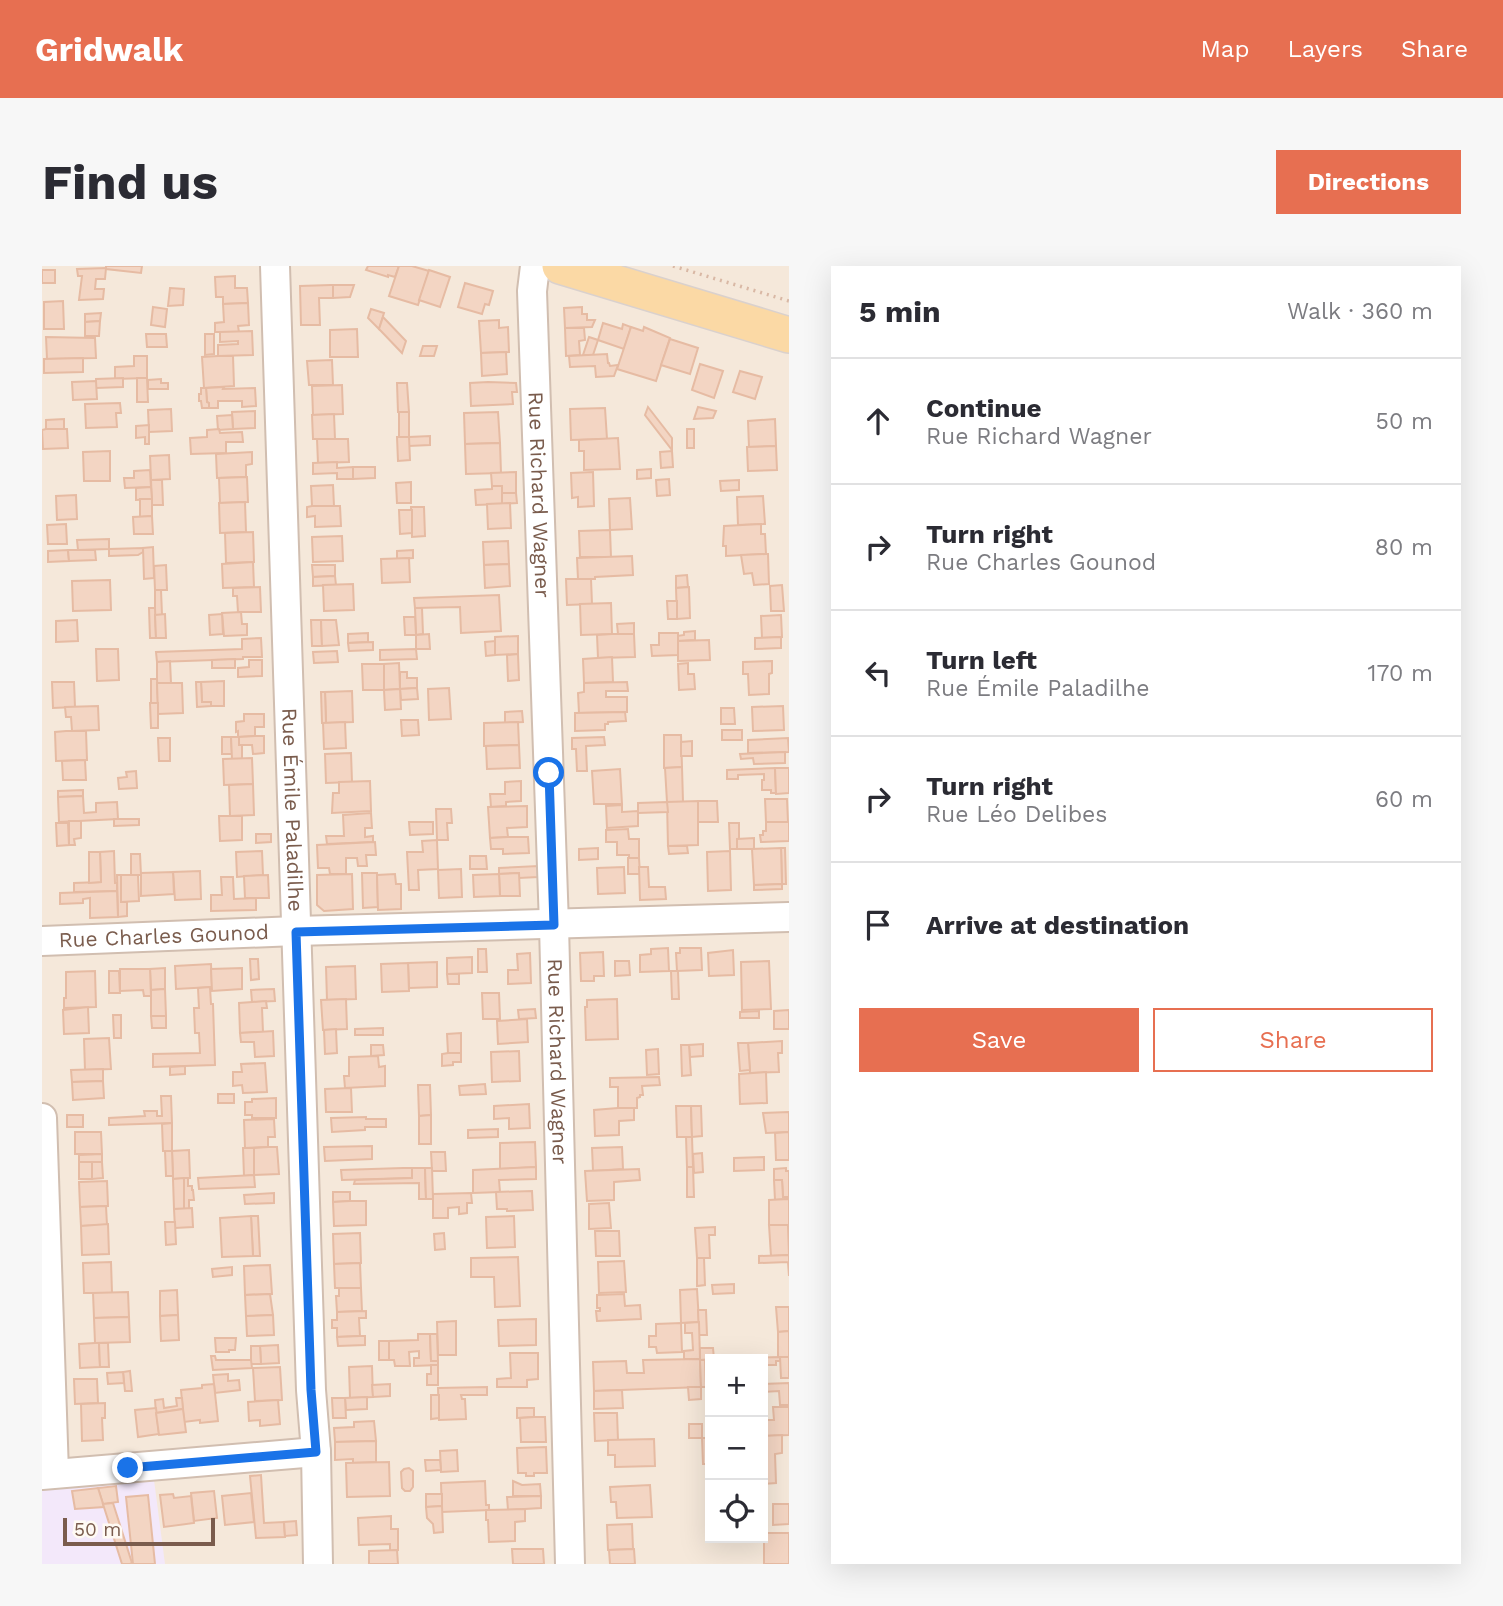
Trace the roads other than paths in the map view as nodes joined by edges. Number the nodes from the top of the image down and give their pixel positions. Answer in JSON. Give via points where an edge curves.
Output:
{"nodes":[{"id":1,"x":275,"y":266,"type":"edge"},
{"id":2,"x":535,"y":266,"type":"edge"},
{"id":3,"x":560,"y":266,"type":"edge"},
{"id":4,"x":789,"y":335,"type":"edge"},
{"id":5,"x":789,"y":917,"type":"edge"},
{"id":6,"x":554,"y":925,"type":"junction"},
{"id":7,"x":296,"y":932,"type":"junction"},
{"id":8,"x":42,"y":941,"type":"edge"},
{"id":9,"x":42,"y":1118,"type":"edge"},
{"id":10,"x":316,"y":1452,"type":"junction"},
{"id":11,"x":48,"y":1474,"type":"edge"},
{"id":12,"x":318,"y":1564,"type":"edge"},
{"id":13,"x":570,"y":1564,"type":"edge"}],
"edges":[{"from":1,"to":7,"type":"street","name":"Rue Émile Paladilhe"},
{"from":2,"to":6,"type":"street","name":"Rue Richard Wagner","via":[[532,291]]},
{"from":3,"to":4,"type":"main road"},
{"from":5,"to":6,"type":"street","name":"Rue Charles Gounod"},
{"from":6,"to":7,"type":"street","name":"Rue Charles Gounod"},
{"from":6,"to":13,"type":"street","name":"Rue Richard Wagner"},
{"from":7,"to":8,"type":"street","name":"Rue Charles Gounod"},
{"from":7,"to":10,"type":"street","name":"Rue Émile Paladilhe"},
{"from":9,"to":11,"type":"street"},
{"from":10,"to":11,"type":"street"},
{"from":10,"to":12,"type":"street","name":"Rue Émile Paladilhe"}]}
